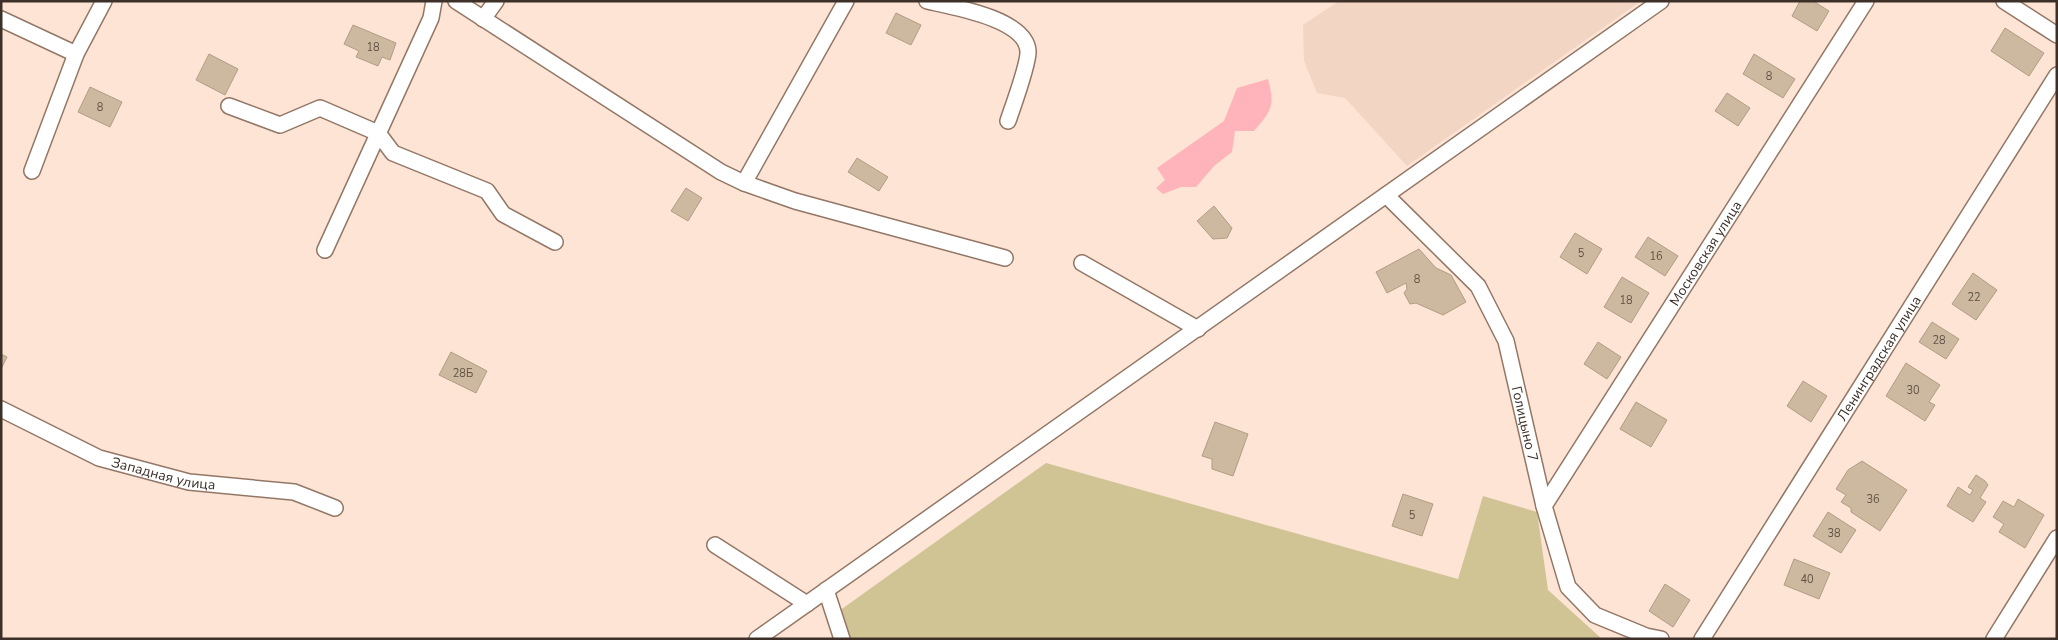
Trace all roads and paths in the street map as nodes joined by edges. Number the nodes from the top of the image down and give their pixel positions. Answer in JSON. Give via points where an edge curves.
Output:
{"nodes":[{"id":1,"x":104,"y":1,"type":"edge"},
{"id":2,"x":434,"y":1,"type":"edge"},
{"id":3,"x":456,"y":1,"type":"edge"},
{"id":4,"x":496,"y":1,"type":"edge"},
{"id":5,"x":846,"y":1,"type":"edge"},
{"id":6,"x":928,"y":1,"type":"edge"},
{"id":7,"x":1661,"y":1,"type":"edge"},
{"id":8,"x":1866,"y":1,"type":"edge"},
{"id":9,"x":2004,"y":1,"type":"edge"},
{"id":10,"x":1,"y":19,"type":"edge"},
{"id":11,"x":484,"y":19,"type":"junction"},
{"id":12,"x":2057,"y":35,"type":"edge"},
{"id":13,"x":76,"y":54,"type":"junction"},
{"id":14,"x":2057,"y":75,"type":"edge"},
{"id":15,"x":229,"y":106,"type":"dead end"},
{"id":16,"x":1008,"y":121,"type":"dead end"},
{"id":17,"x":378,"y":133,"type":"junction"},
{"id":18,"x":32,"y":171,"type":"dead end"},
{"id":19,"x":744,"y":183,"type":"junction"},
{"id":20,"x":1386,"y":195,"type":"junction"},
{"id":21,"x":555,"y":242,"type":"dead end"},
{"id":22,"x":325,"y":250,"type":"dead end"},
{"id":23,"x":1005,"y":258,"type":"dead end"},
{"id":24,"x":1082,"y":263,"type":"dead end"},
{"id":25,"x":1198,"y":329,"type":"junction"},
{"id":26,"x":1,"y":409,"type":"edge"},
{"id":27,"x":1544,"y":506,"type":"junction"},
{"id":28,"x":335,"y":508,"type":"dead end"},
{"id":29,"x":2057,"y":538,"type":"edge"},
{"id":30,"x":715,"y":545,"type":"dead end"},
{"id":31,"x":826,"y":590,"type":"junction"},
{"id":32,"x":807,"y":604,"type":"junction"},
{"id":33,"x":757,"y":639,"type":"edge"},
{"id":34,"x":842,"y":639,"type":"edge"},
{"id":35,"x":1661,"y":639,"type":"edge"},
{"id":36,"x":1702,"y":639,"type":"edge"},
{"id":37,"x":1994,"y":639,"type":"edge"}],
"edges":[{"from":1,"to":13,"type":"street"},
{"from":2,"to":17,"type":"street","via":[[431,18]]},
{"from":3,"to":11,"type":"street"},
{"from":4,"to":11,"type":"street"},
{"from":5,"to":19,"type":"street"},
{"from":6,"to":16,"type":"street","via":[[1014,27],[1025,38],[1029,52]]},
{"from":7,"to":20,"type":"street"},
{"from":8,"to":27,"type":"street","name":"Московская улица"},
{"from":9,"to":12,"type":"street"},
{"from":10,"to":13,"type":"street"},
{"from":11,"to":19,"type":"street","via":[[721,172]]},
{"from":13,"to":18,"type":"street"},
{"from":14,"to":36,"type":"street","name":"Ленинградская улица"},
{"from":15,"to":17,"type":"street","via":[[280,125],[320,108]]},
{"from":17,"to":21,"type":"street","via":[[393,153],[487,191],[503,214]]},
{"from":17,"to":22,"type":"street"},
{"from":19,"to":23,"type":"street"},
{"from":20,"to":25,"type":"street"},
{"from":20,"to":27,"type":"street","name":"Голицыно 7","via":[[1478,286],[1506,341]]},
{"from":24,"to":25,"type":"street"},
{"from":25,"to":31,"type":"street"},
{"from":26,"to":28,"type":"street","name":"Западная улица","via":[[99,458],[189,482],[294,492]]},
{"from":27,"to":35,"type":"street","name":"Голицыно 7","via":[[1568,587],[1595,615]]},
{"from":29,"to":37,"type":"street"},
{"from":30,"to":32,"type":"street"},
{"from":31,"to":32,"type":"street"},
{"from":31,"to":34,"type":"street"},
{"from":32,"to":33,"type":"street"}]}
